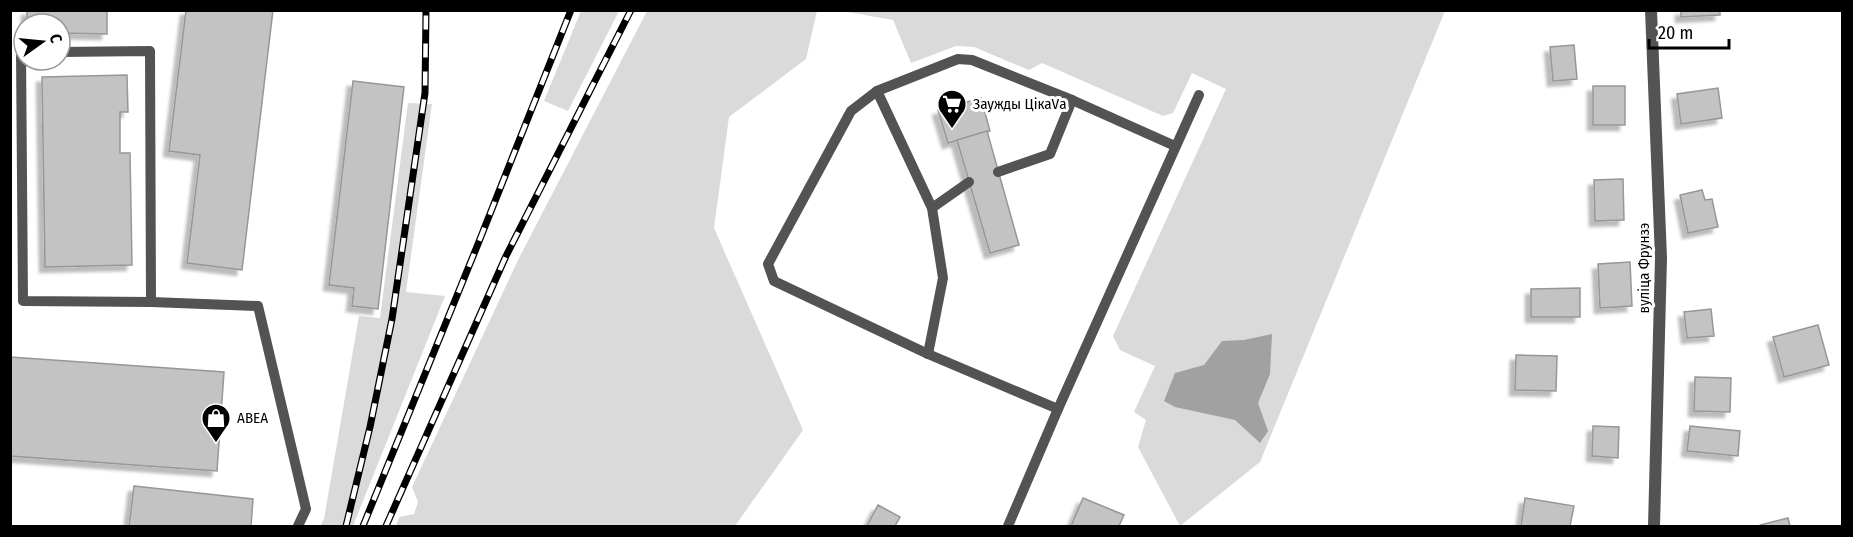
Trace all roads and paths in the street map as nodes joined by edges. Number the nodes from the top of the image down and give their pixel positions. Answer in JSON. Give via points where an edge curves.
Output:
{"nodes":[{"id":1,"x":1651,"y":10,"type":"edge"},
{"id":2,"x":72,"y":52,"type":"edge"},
{"id":3,"x":21,"y":72,"type":"edge"},
{"id":4,"x":877,"y":91,"type":"junction"},
{"id":5,"x":1199,"y":94,"type":"dead end"},
{"id":6,"x":1072,"y":100,"type":"junction"},
{"id":7,"x":1175,"y":146,"type":"junction"},
{"id":8,"x":999,"y":172,"type":"dead end"},
{"id":9,"x":969,"y":182,"type":"dead end"},
{"id":10,"x":932,"y":208,"type":"junction"},
{"id":11,"x":151,"y":302,"type":"junction"},
{"id":12,"x":928,"y":354,"type":"junction"},
{"id":13,"x":1058,"y":409,"type":"junction"},
{"id":14,"x":298,"y":526,"type":"edge"},
{"id":15,"x":1008,"y":526,"type":"edge"},
{"id":16,"x":1654,"y":526,"type":"edge"}],
"edges":[{"from":1,"to":16,"type":"street","name":"вуліца Фрунзэ","via":[[1661,258]]},
{"from":2,"to":11,"type":"lane","via":[[150,51]]},
{"from":3,"to":11,"type":"lane","via":[[23,301]]},
{"from":4,"to":6,"type":"lane","via":[[958,59],[972,60]]},
{"from":4,"to":10,"type":"lane"},
{"from":4,"to":12,"type":"lane","via":[[850,111],[768,264],[774,281]]},
{"from":5,"to":7,"type":"lane"},
{"from":6,"to":7,"type":"lane"},
{"from":6,"to":8,"type":"lane","via":[[1050,154]]},
{"from":7,"to":13,"type":"lane"},
{"from":9,"to":10,"type":"lane"},
{"from":10,"to":12,"type":"lane","via":[[943,278]]},
{"from":11,"to":14,"type":"lane","via":[[258,306],[306,509]]},
{"from":12,"to":13,"type":"lane"},
{"from":13,"to":15,"type":"lane"}]}
